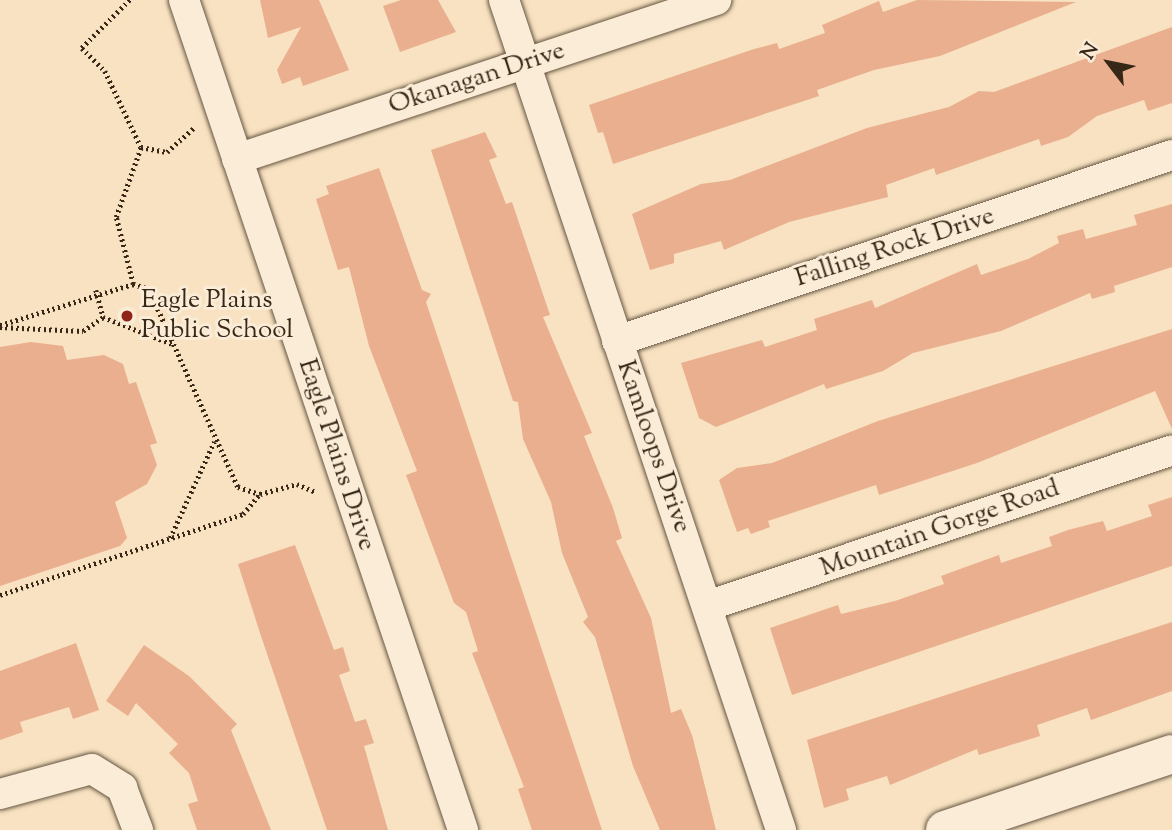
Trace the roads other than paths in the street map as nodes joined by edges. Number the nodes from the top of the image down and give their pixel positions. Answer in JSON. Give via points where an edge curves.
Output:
{"nodes":[{"id":1,"x":184,"y":0,"type":"edge"},
{"id":2,"x":504,"y":0,"type":"edge"},
{"id":3,"x":716,"y":0,"type":"edge"},
{"id":4,"x":525,"y":63,"type":"junction"},
{"id":5,"x":1172,"y":155,"type":"edge"},
{"id":6,"x":237,"y":159,"type":"junction"},
{"id":7,"x":617,"y":341,"type":"junction"},
{"id":8,"x":1172,"y":450,"type":"edge"},
{"id":9,"x":707,"y":606,"type":"junction"},
{"id":10,"x":1172,"y":754,"type":"edge"},
{"id":11,"x":0,"y":794,"type":"edge"},
{"id":12,"x":138,"y":830,"type":"edge"},
{"id":13,"x":463,"y":830,"type":"edge"},
{"id":14,"x":781,"y":830,"type":"edge"},
{"id":15,"x":945,"y":830,"type":"edge"}],
"edges":[{"from":1,"to":6,"type":"street","name":"Eagle Plains Drive"},
{"from":2,"to":4,"type":"street","name":"Kamloops Drive"},
{"from":3,"to":4,"type":"street","name":"Okanagan Drive"},
{"from":4,"to":6,"type":"street","name":"Okanagan Drive"},
{"from":4,"to":7,"type":"street","name":"Kamloops Drive"},
{"from":5,"to":7,"type":"street","name":"Falling Rock Drive"},
{"from":6,"to":13,"type":"street","name":"Eagle Plains Drive"},
{"from":7,"to":9,"type":"street","name":"Kamloops Drive"},
{"from":8,"to":9,"type":"street","name":"Mountain Gorge Road"},
{"from":9,"to":14,"type":"street","name":"Kamloops Drive"},
{"from":10,"to":15,"type":"street"},
{"from":11,"to":12,"type":"street","via":[[92,769],[122,788]]}]}
